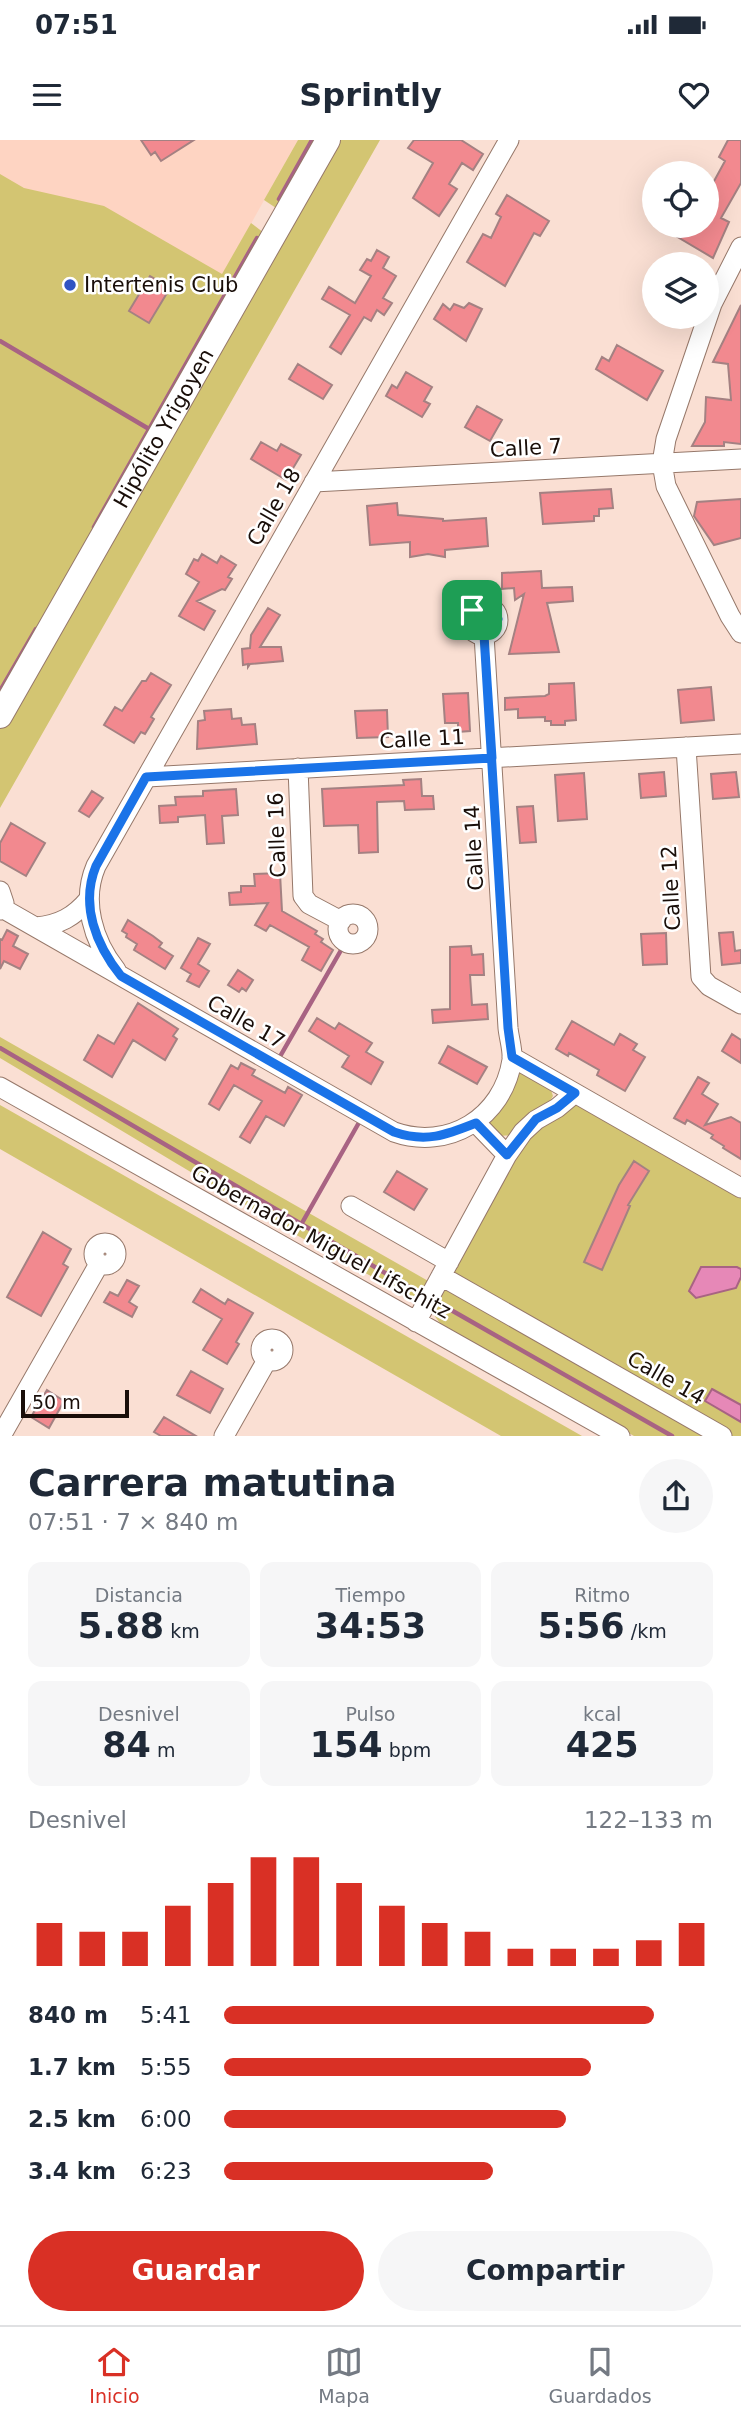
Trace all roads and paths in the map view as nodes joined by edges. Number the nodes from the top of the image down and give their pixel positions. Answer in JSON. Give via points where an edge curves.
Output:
{"nodes":[{"id":1,"x":328,"y":140,"type":"edge"},
{"id":2,"x":509,"y":140,"type":"edge"},
{"id":3,"x":741,"y":247,"type":"edge"},
{"id":4,"x":741,"y":459,"type":"edge"},
{"id":5,"x":662,"y":463,"type":"junction"},
{"id":6,"x":314,"y":482,"type":"junction"},
{"id":7,"x":741,"y":633,"type":"edge"},
{"id":8,"x":484,"y":635,"type":"dead end"},
{"id":9,"x":0,"y":716,"type":"edge"},
{"id":10,"x":741,"y":744,"type":"edge"},
{"id":11,"x":686,"y":747,"type":"junction"},
{"id":12,"x":492,"y":758,"type":"junction"},
{"id":13,"x":298,"y":768,"type":"junction"},
{"id":14,"x":146,"y":777,"type":"junction"},
{"id":15,"x":89,"y":899,"type":"junction"},
{"id":16,"x":1,"y":903,"type":"edge"},
{"id":17,"x":341,"y":921,"type":"dead end"},
{"id":18,"x":36,"y":927,"type":"junction"},
{"id":19,"x":121,"y":976,"type":"junction"},
{"id":20,"x":741,"y":1004,"type":"edge"},
{"id":21,"x":512,"y":1057,"type":"junction"},
{"id":22,"x":0,"y":1087,"type":"edge"},
{"id":23,"x":575,"y":1093,"type":"junction"},
{"id":24,"x":476,"y":1123,"type":"junction"},
{"id":25,"x":507,"y":1155,"type":"junction"},
{"id":26,"x":741,"y":1188,"type":"edge"},
{"id":27,"x":351,"y":1206,"type":"dead end"},
{"id":28,"x":99,"y":1264,"type":"dead end"},
{"id":29,"x":445,"y":1269,"type":"junction"},
{"id":30,"x":416,"y":1321,"type":"junction"},
{"id":31,"x":267,"y":1360,"type":"dead end"},
{"id":32,"x":1,"y":1436,"type":"edge"},
{"id":33,"x":224,"y":1436,"type":"edge"},
{"id":34,"x":620,"y":1436,"type":"edge"},
{"id":35,"x":722,"y":1436,"type":"edge"}],
"edges":[{"from":1,"to":9,"type":"main road","name":"Hipólito Yrigoyen"},
{"from":2,"to":6,"type":"street","name":"Calle 18"},
{"from":3,"to":5,"type":"street","via":[[712,304]]},
{"from":4,"to":5,"type":"street","name":"Calle 7"},
{"from":5,"to":6,"type":"street","name":"Calle 7"},
{"from":5,"to":7,"type":"street","via":[[666,486]]},
{"from":6,"to":14,"type":"street","name":"Calle 18"},
{"from":8,"to":12,"type":"street","name":"Calle 14"},
{"from":10,"to":11,"type":"street","name":"Calle 11"},
{"from":11,"to":12,"type":"street","name":"Calle 11"},
{"from":11,"to":20,"type":"street","name":"Calle 12","via":[[701,978]]},
{"from":12,"to":13,"type":"street","name":"Calle 11"},
{"from":12,"to":21,"type":"street","name":"Calle 14"},
{"from":13,"to":14,"type":"street","name":"Calle 11"},
{"from":13,"to":17,"type":"street","name":"Calle 16","via":[[303,896],[309,905]]},
{"from":14,"to":15,"type":"street","name":"Calle 18","via":[[96,866]]},
{"from":15,"to":18,"type":"street","via":[[66,920]]},
{"from":15,"to":19,"type":"street","name":"Calle 18","via":[[98,941]]},
{"from":16,"to":18,"type":"street","name":"Calle 17"},
{"from":18,"to":19,"type":"street","name":"Calle 17"},
{"from":19,"to":24,"type":"street","name":"Calle 17","via":[[394,1132],[412,1138],[435,1137]]},
{"from":21,"to":23,"type":"street"},
{"from":21,"to":24,"type":"street","via":[[498,1097]]},
{"from":22,"to":30,"type":"street","name":"Gobernador Miguel Lifschitz"},
{"from":23,"to":25,"type":"street","via":[[536,1119]]},
{"from":23,"to":26,"type":"street"},
{"from":24,"to":25,"type":"street"},
{"from":25,"to":29,"type":"street"},
{"from":27,"to":29,"type":"street","name":"Calle 14"},
{"from":28,"to":32,"type":"street"},
{"from":29,"to":30,"type":"street"},
{"from":29,"to":35,"type":"street","name":"Calle 14"},
{"from":30,"to":34,"type":"street","name":"Gobernador Miguel Lifschitz"},
{"from":31,"to":33,"type":"street"}]}
